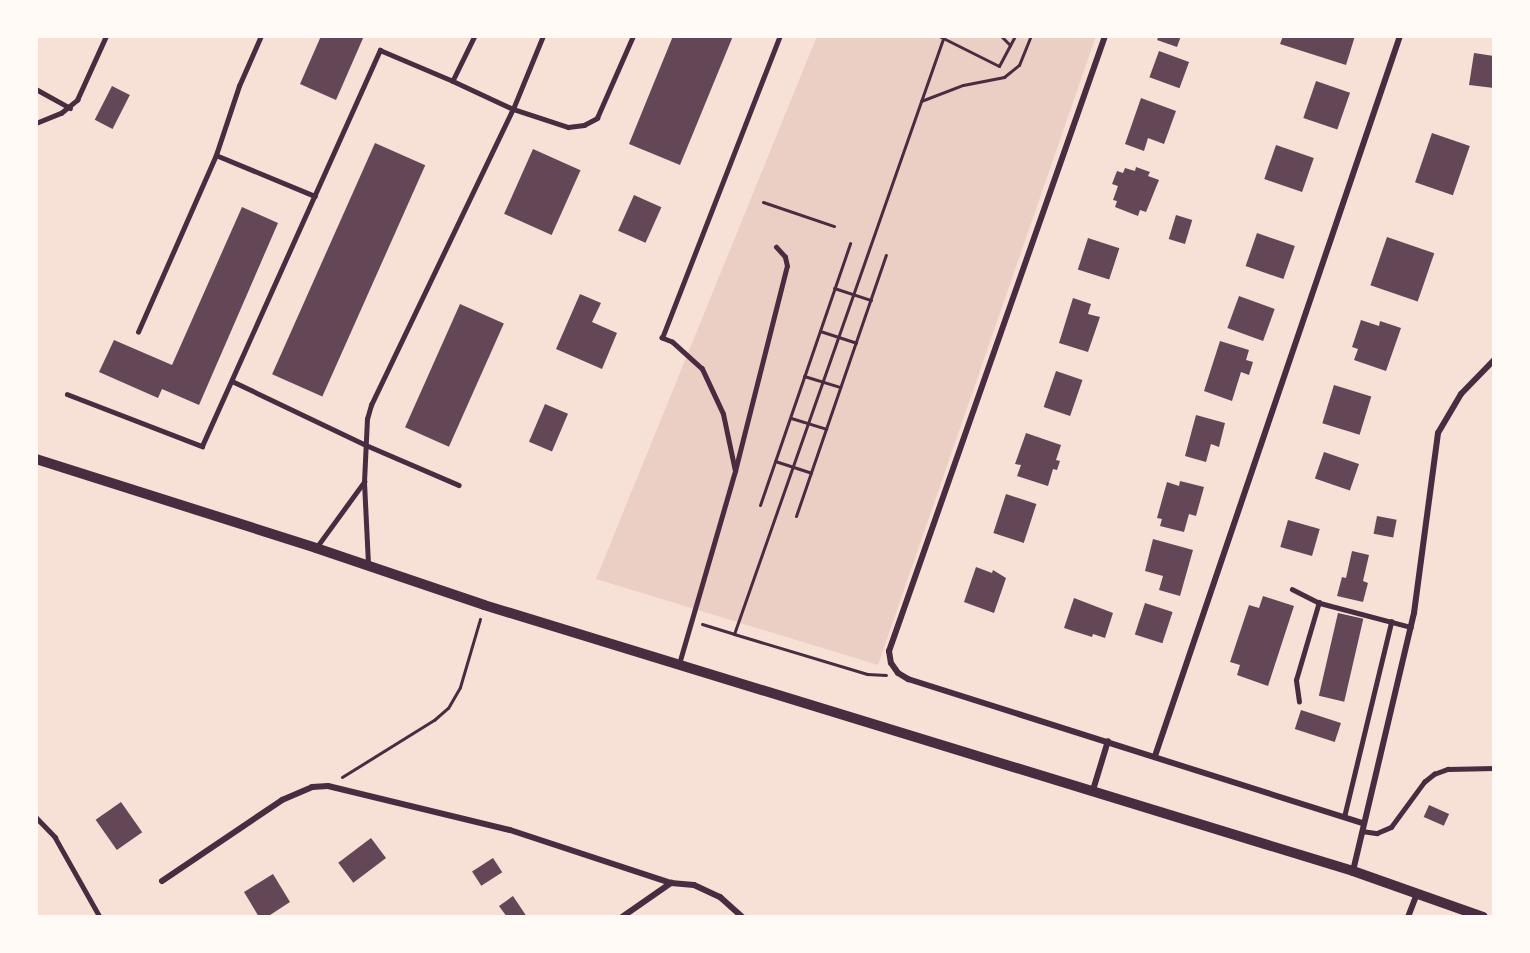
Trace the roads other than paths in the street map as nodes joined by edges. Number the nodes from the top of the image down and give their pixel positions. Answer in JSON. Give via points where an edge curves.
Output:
{"nodes":[{"id":1,"x":106,"y":36,"type":"edge"},
{"id":2,"x":261,"y":36,"type":"edge"},
{"id":3,"x":475,"y":36,"type":"edge"},
{"id":4,"x":543,"y":36,"type":"edge"},
{"id":5,"x":633,"y":36,"type":"edge"},
{"id":6,"x":780,"y":36,"type":"edge"},
{"id":7,"x":1106,"y":36,"type":"edge"},
{"id":8,"x":1400,"y":36,"type":"edge"},
{"id":9,"x":453,"y":81,"type":"junction"},
{"id":10,"x":36,"y":89,"type":"edge"},
{"id":11,"x":70,"y":108,"type":"junction"},
{"id":12,"x":513,"y":109,"type":"junction"},
{"id":13,"x":36,"y":123,"type":"edge"},
{"id":14,"x":216,"y":154,"type":"junction"},
{"id":15,"x":315,"y":196,"type":"junction"},
{"id":16,"x":776,"y":247,"type":"dead end"},
{"id":17,"x":138,"y":332,"type":"dead end"},
{"id":18,"x":1494,"y":360,"type":"edge"},
{"id":19,"x":232,"y":381,"type":"junction"},
{"id":20,"x":67,"y":394,"type":"dead end"},
{"id":21,"x":366,"y":445,"type":"junction"},
{"id":22,"x":36,"y":459,"type":"edge"},
{"id":23,"x":735,"y":471,"type":"junction"},
{"id":24,"x":364,"y":482,"type":"junction"},
{"id":25,"x":459,"y":485,"type":"dead end"},
{"id":26,"x":316,"y":548,"type":"junction"},
{"id":27,"x":368,"y":567,"type":"junction"},
{"id":28,"x":1292,"y":589,"type":"dead end"},
{"id":29,"x":1318,"y":602,"type":"junction"},
{"id":30,"x":1391,"y":622,"type":"junction"},
{"id":31,"x":1411,"y":627,"type":"junction"},
{"id":32,"x":678,"y":666,"type":"junction"},
{"id":33,"x":1299,"y":702,"type":"dead end"},
{"id":34,"x":1108,"y":741,"type":"junction"},
{"id":35,"x":1155,"y":756,"type":"junction"},
{"id":36,"x":1494,"y":768,"type":"edge"},
{"id":37,"x":1093,"y":790,"type":"junction"},
{"id":38,"x":36,"y":817,"type":"edge"},
{"id":39,"x":1344,"y":817,"type":"junction"},
{"id":40,"x":1363,"y":823,"type":"junction"},
{"id":41,"x":1362,"y":831,"type":"junction"},
{"id":42,"x":1353,"y":871,"type":"junction"},
{"id":43,"x":162,"y":881,"type":"dead end"},
{"id":44,"x":671,"y":883,"type":"junction"},
{"id":45,"x":1417,"y":893,"type":"junction"},
{"id":46,"x":100,"y":917,"type":"edge"},
{"id":47,"x":622,"y":917,"type":"edge"},
{"id":48,"x":742,"y":917,"type":"edge"},
{"id":49,"x":1408,"y":917,"type":"edge"},
{"id":50,"x":1483,"y":917,"type":"edge"}],
"edges":[{"from":1,"to":11,"type":"lane"},
{"from":2,"to":14,"type":"lane"},
{"from":3,"to":9,"type":"lane"},
{"from":4,"to":12,"type":"lane"},
{"from":5,"to":12,"type":"lane","via":[[597,118],[568,127]]},
{"from":6,"to":23,"type":"lane","via":[[662,338],[702,369],[723,414]]},
{"from":7,"to":34,"type":"street","via":[[889,651],[898,674],[908,679]]},
{"from":8,"to":35,"type":"street"},
{"from":9,"to":12,"type":"lane"},
{"from":9,"to":15,"type":"lane","via":[[380,50]]},
{"from":10,"to":11,"type":"lane"},
{"from":11,"to":13,"type":"lane"},
{"from":12,"to":21,"type":"lane","via":[[371,405]]},
{"from":14,"to":15,"type":"lane"},
{"from":14,"to":17,"type":"lane"},
{"from":15,"to":19,"type":"lane"},
{"from":16,"to":23,"type":"lane","via":[[787,266]]},
{"from":18,"to":31,"type":"street","via":[[1456,401],[1438,432]]},
{"from":19,"to":20,"type":"lane","via":[[202,446]]},
{"from":19,"to":21,"type":"lane"},
{"from":21,"to":24,"type":"lane"},
{"from":21,"to":25,"type":"lane"},
{"from":22,"to":26,"type":"street"},
{"from":23,"to":32,"type":"lane"},
{"from":24,"to":26,"type":"lane"},
{"from":24,"to":27,"type":"lane"},
{"from":26,"to":27,"type":"street"},
{"from":27,"to":32,"type":"street"},
{"from":28,"to":29,"type":"lane"},
{"from":29,"to":30,"type":"lane"},
{"from":29,"to":33,"type":"lane","via":[[1296,680]]},
{"from":30,"to":31,"type":"lane"},
{"from":30,"to":39,"type":"lane"},
{"from":31,"to":40,"type":"street"},
{"from":32,"to":37,"type":"street"},
{"from":34,"to":35,"type":"street"},
{"from":34,"to":37,"type":"street"},
{"from":35,"to":39,"type":"street"},
{"from":36,"to":41,"type":"lane","via":[[1448,769],[1434,774],[1390,827],[1377,832]]},
{"from":37,"to":42,"type":"street"},
{"from":38,"to":46,"type":"lane","via":[[55,837]]},
{"from":39,"to":40,"type":"street"},
{"from":40,"to":41,"type":"street"},
{"from":41,"to":42,"type":"street"},
{"from":42,"to":45,"type":"street"},
{"from":43,"to":44,"type":"street","via":[[282,800],[312,787],[328,786],[510,830]]},
{"from":44,"to":47,"type":"street"},
{"from":44,"to":48,"type":"street","via":[[708,890]]},
{"from":45,"to":49,"type":"street"},
{"from":45,"to":50,"type":"street"}]}
